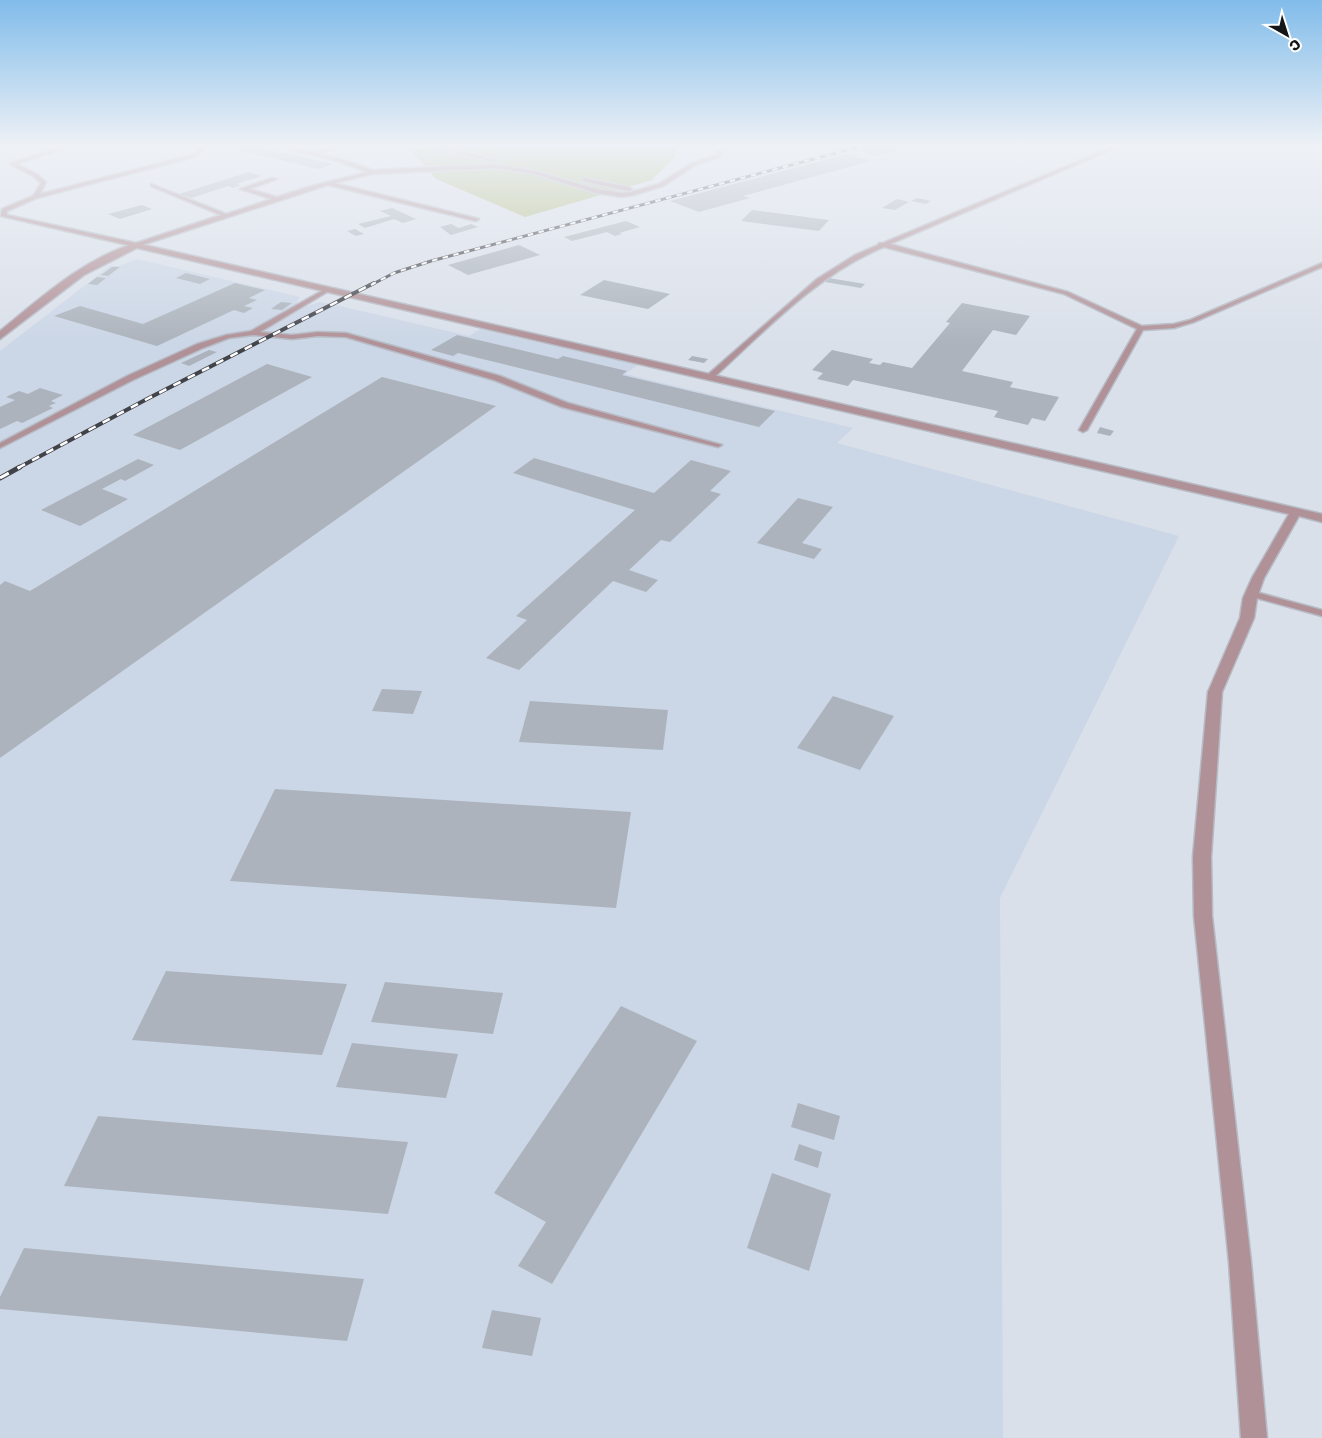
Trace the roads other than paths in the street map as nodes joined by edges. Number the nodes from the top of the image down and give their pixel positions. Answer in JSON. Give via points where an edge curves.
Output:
{"nodes":[{"id":1,"x":4,"y":211,"type":"edge"},
{"id":2,"x":216,"y":211,"type":"edge"},
{"id":3,"x":242,"y":211,"type":"edge"},
{"id":4,"x":444,"y":211,"type":"edge"},
{"id":5,"x":961,"y":211,"type":"edge"},
{"id":6,"x":227,"y":216,"type":"junction"},
{"id":7,"x":476,"y":219,"type":"dead end"},
{"id":8,"x":881,"y":244,"type":"junction"},
{"id":9,"x":136,"y":245,"type":"junction"},
{"id":10,"x":1322,"y":265,"type":"edge"},
{"id":11,"x":329,"y":289,"type":"junction"},
{"id":12,"x":1141,"y":328,"type":"junction"},
{"id":13,"x":253,"y":332,"type":"junction"},
{"id":14,"x":0,"y":336,"type":"edge"},
{"id":15,"x":708,"y":378,"type":"junction"},
{"id":16,"x":1083,"y":430,"type":"dead end"},
{"id":17,"x":718,"y":445,"type":"dead end"},
{"id":18,"x":0,"y":446,"type":"edge"},
{"id":19,"x":1296,"y":512,"type":"junction"},
{"id":20,"x":1322,"y":518,"type":"edge"},
{"id":21,"x":1252,"y":594,"type":"junction"},
{"id":22,"x":1322,"y":613,"type":"edge"},
{"id":23,"x":1254,"y":1438,"type":"edge"}],
"edges":[{"from":1,"to":9,"type":"lane","via":[[4,216]]},
{"from":2,"to":6,"type":"lane"},
{"from":3,"to":6,"type":"lane"},
{"from":4,"to":7,"type":"lane"},
{"from":5,"to":8,"type":"lane"},
{"from":6,"to":9,"type":"lane"},
{"from":8,"to":12,"type":"lane","via":[[1066,293]]},
{"from":8,"to":15,"type":"lane","via":[[819,280]]},
{"from":9,"to":11,"type":"street"},
{"from":9,"to":14,"type":"street","via":[[90,266]]},
{"from":10,"to":12,"type":"lane","via":[[1192,321],[1174,326]]},
{"from":11,"to":13,"type":"lane"},
{"from":11,"to":15,"type":"street"},
{"from":12,"to":16,"type":"lane"},
{"from":13,"to":17,"type":"lane","via":[[292,337],[346,335],[497,378],[565,405]]},
{"from":13,"to":18,"type":"lane","via":[[228,336],[191,350]]},
{"from":15,"to":19,"type":"street"},
{"from":19,"to":20,"type":"street"},
{"from":19,"to":21,"type":"street"},
{"from":21,"to":22,"type":"lane"},
{"from":21,"to":23,"type":"street","via":[[1247,618],[1215,692],[1202,857],[1203,916],[1240,1262]]}]}
